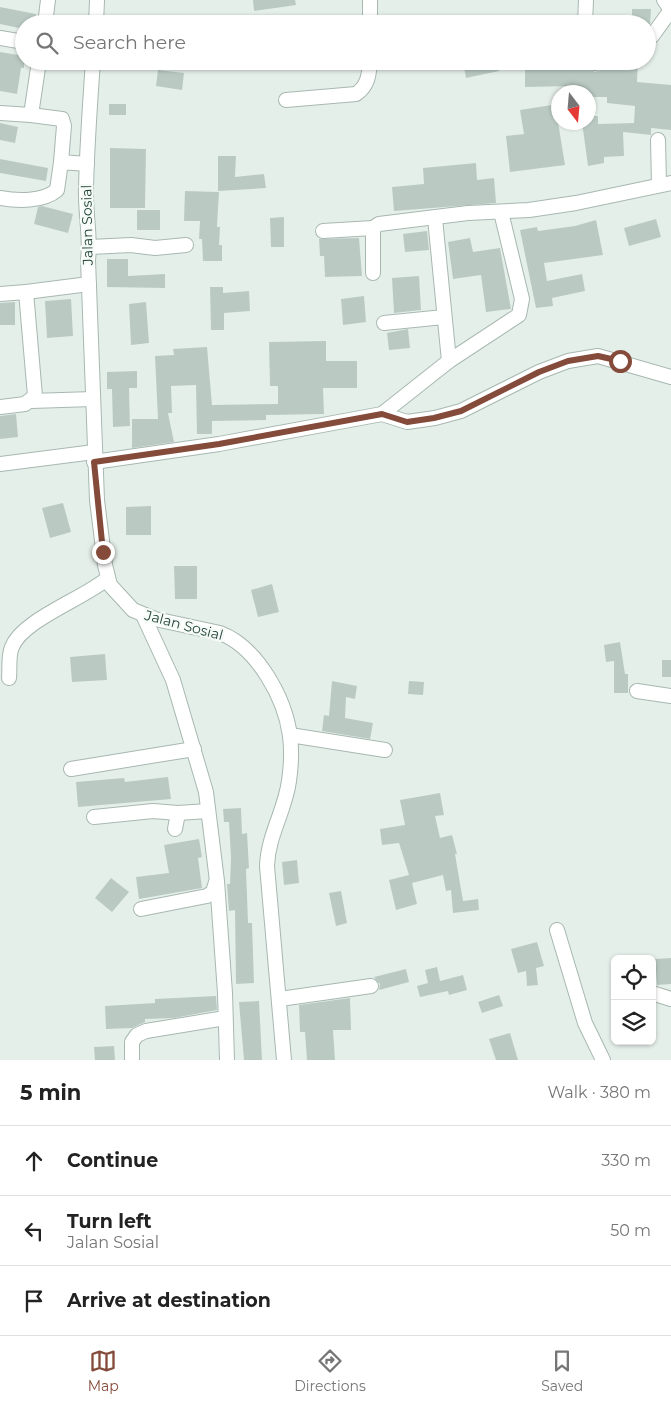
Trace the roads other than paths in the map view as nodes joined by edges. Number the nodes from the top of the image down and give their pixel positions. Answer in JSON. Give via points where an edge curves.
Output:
{"nodes":[{"id":1,"x":48,"y":0,"type":"edge"},
{"id":2,"x":97,"y":0,"type":"edge"},
{"id":3,"x":370,"y":0,"type":"edge"},
{"id":4,"x":586,"y":0,"type":"edge"},
{"id":5,"x":664,"y":0,"type":"edge"},
{"id":6,"x":46,"y":15,"type":"edge"},
{"id":7,"x":96,"y":15,"type":"edge"},
{"id":8,"x":370,"y":15,"type":"edge"},
{"id":9,"x":585,"y":15,"type":"edge"},
{"id":10,"x":656,"y":31,"type":"edge"},
{"id":11,"x":0,"y":38,"type":"edge"},
{"id":12,"x":15,"y":40,"type":"edge"},
{"id":13,"x":38,"y":70,"type":"edge"},
{"id":14,"x":92,"y":70,"type":"edge"},
{"id":15,"x":368,"y":70,"type":"edge"},
{"id":16,"x":286,"y":100,"type":"dead end"},
{"id":17,"x":0,"y":113,"type":"edge"},
{"id":18,"x":32,"y":115,"type":"junction"},
{"id":19,"x":658,"y":140,"type":"dead end"},
{"id":20,"x":61,"y":162,"type":"junction"},
{"id":21,"x":87,"y":164,"type":"junction"},
{"id":22,"x":665,"y":183,"type":"edge"},
{"id":23,"x":0,"y":198,"type":"edge"},
{"id":24,"x":501,"y":212,"type":"junction"},
{"id":25,"x":434,"y":218,"type":"junction"},
{"id":26,"x":373,"y":228,"type":"junction"},
{"id":27,"x":323,"y":231,"type":"dead end"},
{"id":28,"x":186,"y":245,"type":"dead end"},
{"id":29,"x":90,"y":247,"type":"junction"},
{"id":30,"x":373,"y":273,"type":"dead end"},
{"id":31,"x":89,"y":284,"type":"junction"},
{"id":32,"x":26,"y":292,"type":"junction"},
{"id":33,"x":0,"y":294,"type":"edge"},
{"id":34,"x":444,"y":317,"type":"junction"},
{"id":35,"x":384,"y":323,"type":"dead end"},
{"id":36,"x":449,"y":361,"type":"junction"},
{"id":37,"x":671,"y":377,"type":"edge"},
{"id":38,"x":93,"y":399,"type":"junction"},
{"id":39,"x":31,"y":401,"type":"junction"},
{"id":40,"x":0,"y":407,"type":"edge"},
{"id":41,"x":382,"y":414,"type":"junction"},
{"id":42,"x":94,"y":457,"type":"junction"},
{"id":43,"x":0,"y":464,"type":"edge"},
{"id":44,"x":108,"y":578,"type":"junction"},
{"id":45,"x":143,"y":615,"type":"junction"},
{"id":46,"x":9,"y":678,"type":"dead end"},
{"id":47,"x":637,"y":691,"type":"dead end"},
{"id":48,"x":671,"y":696,"type":"edge"},
{"id":49,"x":290,"y":735,"type":"junction"},
{"id":50,"x":194,"y":749,"type":"junction"},
{"id":51,"x":385,"y":750,"type":"dead end"},
{"id":52,"x":71,"y":769,"type":"dead end"},
{"id":53,"x":208,"y":811,"type":"junction"},
{"id":54,"x":178,"y":813,"type":"junction"},
{"id":55,"x":94,"y":817,"type":"dead end"},
{"id":56,"x":175,"y":830,"type":"dead end"},
{"id":57,"x":216,"y":881,"type":"junction"},
{"id":58,"x":141,"y":909,"type":"dead end"},
{"id":59,"x":557,"y":930,"type":"dead end"},
{"id":60,"x":371,"y":986,"type":"dead end"},
{"id":61,"x":656,"y":994,"type":"edge"},
{"id":62,"x":280,"y":999,"type":"junction"},
{"id":63,"x":671,"y":999,"type":"edge"},
{"id":64,"x":225,"y":1018,"type":"junction"},
{"id":65,"x":132,"y":1060,"type":"edge"},
{"id":66,"x":227,"y":1060,"type":"edge"},
{"id":67,"x":284,"y":1060,"type":"edge"},
{"id":68,"x":602,"y":1060,"type":"edge"}],
"edges":[{"from":1,"to":6,"type":"street"},
{"from":2,"to":7,"type":"street"},
{"from":3,"to":8,"type":"street"},
{"from":4,"to":9,"type":"street"},
{"from":5,"to":10,"type":"street","via":[[671,10]]},
{"from":11,"to":12,"type":"street"},
{"from":13,"to":18,"type":"street"},
{"from":14,"to":21,"type":"street","name":"Jalan Sosial"},
{"from":15,"to":16,"type":"street","via":[[364,89],[356,94]]},
{"from":17,"to":18,"type":"street"},
{"from":18,"to":20,"type":"street","via":[[62,119]]},
{"from":19,"to":22,"type":"street"},
{"from":20,"to":21,"type":"street"},
{"from":20,"to":23,"type":"street","via":[[57,190],[50,196]]},
{"from":21,"to":29,"type":"street","name":"Jalan Sosial","via":[[86,228]]},
{"from":22,"to":24,"type":"street","via":[[576,204]]},
{"from":24,"to":25,"type":"street"},
{"from":24,"to":36,"type":"street","via":[[522,311],[515,320]]},
{"from":25,"to":26,"type":"street","via":[[393,222]]},
{"from":25,"to":34,"type":"street"},
{"from":26,"to":27,"type":"street"},
{"from":26,"to":30,"type":"street"},
{"from":28,"to":29,"type":"street"},
{"from":29,"to":31,"type":"street","name":"Jalan Sosial"},
{"from":31,"to":32,"type":"street"},
{"from":31,"to":38,"type":"street","name":"Jalan Sosial"},
{"from":32,"to":33,"type":"street"},
{"from":32,"to":39,"type":"street","via":[[35,388]]},
{"from":34,"to":35,"type":"street"},
{"from":34,"to":36,"type":"street"},
{"from":36,"to":41,"type":"street"},
{"from":37,"to":41,"type":"street","via":[[598,356],[568,361],[539,372],[461,411],[407,422]]},
{"from":38,"to":39,"type":"street"},
{"from":38,"to":42,"type":"street","name":"Jalan Sosial"},
{"from":39,"to":40,"type":"street"},
{"from":41,"to":42,"type":"street","via":[[219,444]]},
{"from":42,"to":43,"type":"street"},
{"from":42,"to":44,"type":"street","name":"Jalan Sosial","via":[[100,531]]},
{"from":44,"to":45,"type":"street","name":"Jalan Sosial","via":[[123,602]]},
{"from":44,"to":46,"type":"street","via":[[21,633],[11,649]]},
{"from":45,"to":49,"type":"street","name":"Jalan Sosial","via":[[220,633],[245,649],[270,680]]},
{"from":45,"to":50,"type":"street","via":[[173,680]]},
{"from":47,"to":48,"type":"street"},
{"from":49,"to":51,"type":"street"},
{"from":49,"to":62,"type":"street","name":"Jalan Sosial","via":[[289,783],[267,855]]},
{"from":50,"to":52,"type":"street"},
{"from":50,"to":53,"type":"street"},
{"from":53,"to":54,"type":"street"},
{"from":53,"to":57,"type":"street"},
{"from":54,"to":55,"type":"street","via":[[153,811]]},
{"from":54,"to":56,"type":"street"},
{"from":57,"to":58,"type":"street","via":[[213,892],[207,896]]},
{"from":57,"to":64,"type":"street"},
{"from":59,"to":68,"type":"street","via":[[586,1023]]},
{"from":60,"to":62,"type":"street"},
{"from":61,"to":63,"type":"street"},
{"from":62,"to":67,"type":"street","name":"Jalan Sosial"},
{"from":64,"to":65,"type":"street","via":[[137,1035],[132,1042]]},
{"from":64,"to":66,"type":"street"}]}
